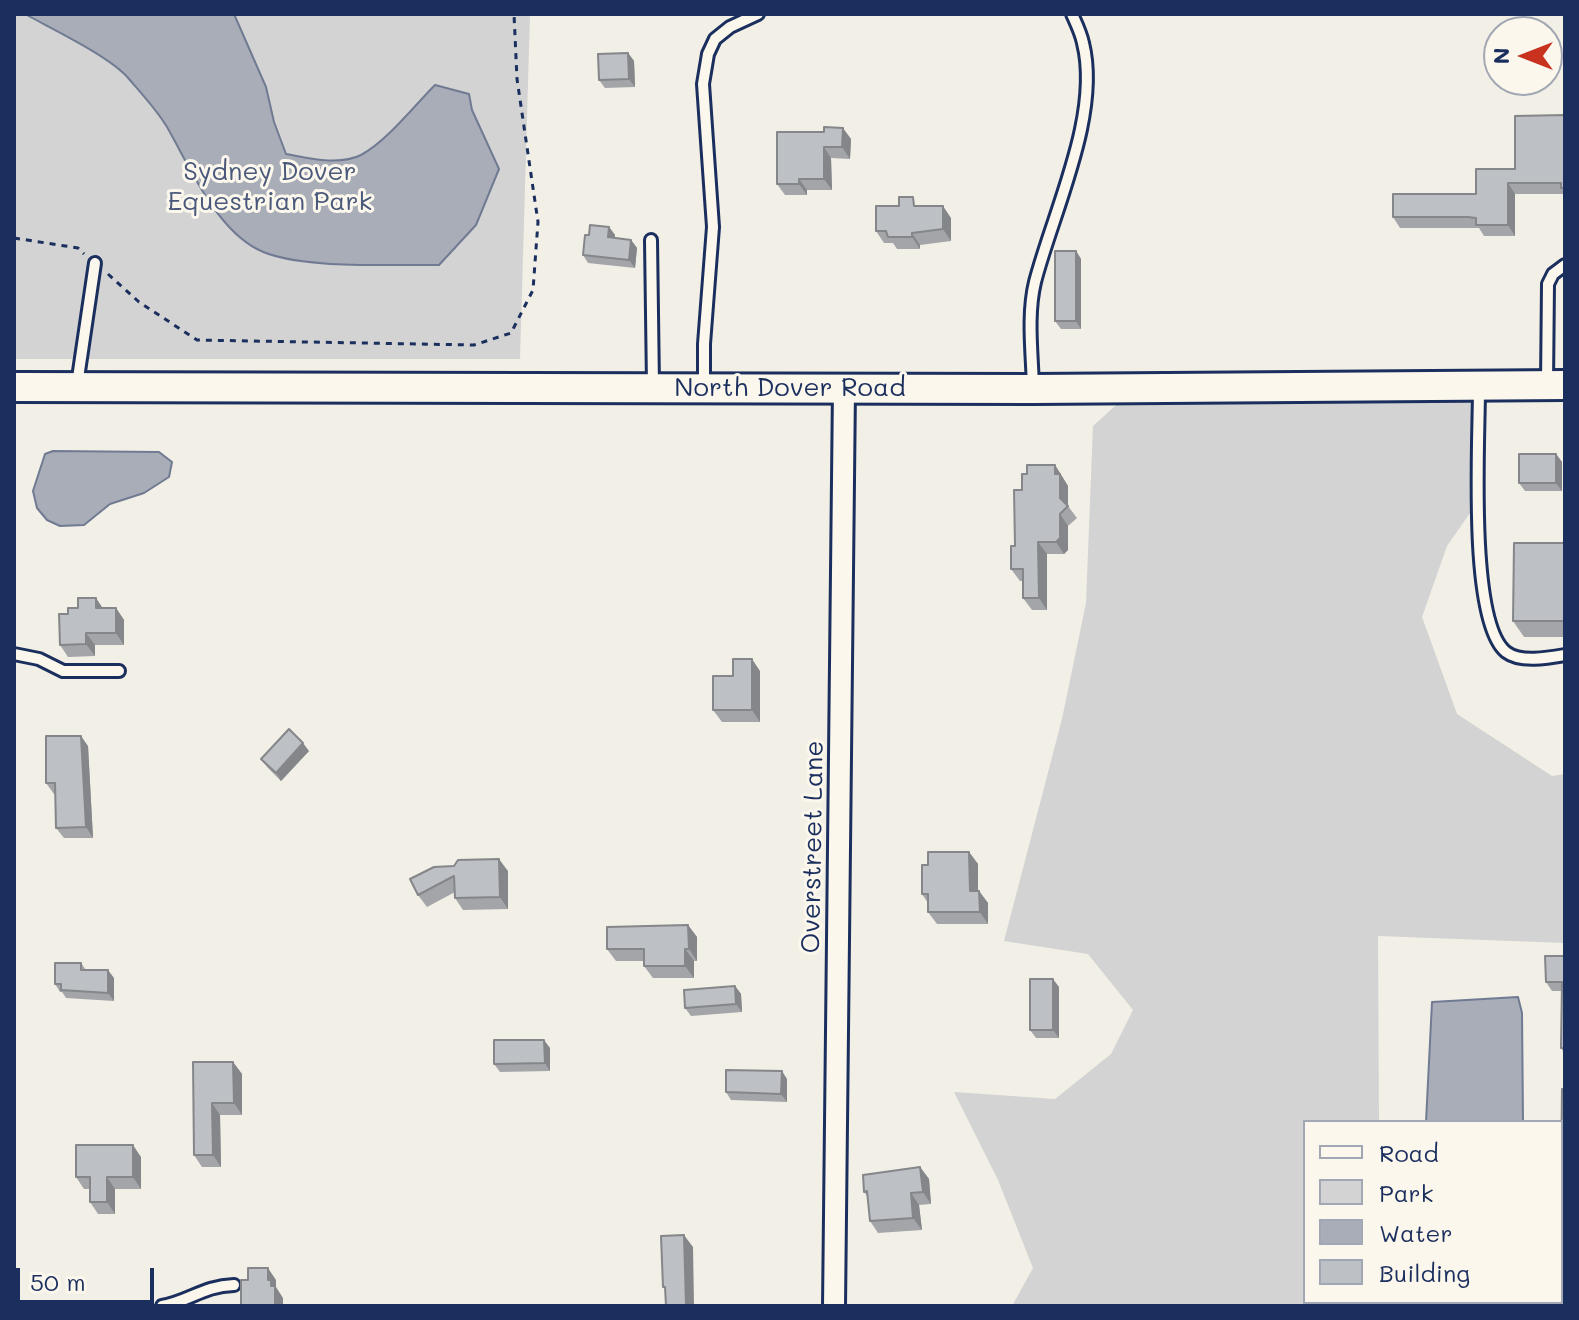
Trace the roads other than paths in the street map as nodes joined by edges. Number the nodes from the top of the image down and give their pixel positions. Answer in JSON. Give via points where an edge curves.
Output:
{"nodes":[{"id":1,"x":758,"y":14,"type":"edge"},
{"id":2,"x":1072,"y":14,"type":"edge"},
{"id":3,"x":651,"y":240,"type":"dead end"},
{"id":4,"x":95,"y":263,"type":"road end"},
{"id":5,"x":1565,"y":265,"type":"edge"},
{"id":6,"x":1556,"y":385,"type":"edge"},
{"id":7,"x":1479,"y":386,"type":"junction"},
{"id":8,"x":14,"y":387,"type":"edge"},
{"id":9,"x":77,"y":387,"type":"junction"},
{"id":10,"x":653,"y":388,"type":"junction"},
{"id":11,"x":704,"y":388,"type":"junction"},
{"id":12,"x":844,"y":388,"type":"junction"},
{"id":13,"x":1033,"y":389,"type":"junction"},
{"id":14,"x":14,"y":654,"type":"edge"},
{"id":15,"x":1565,"y":655,"type":"edge"},
{"id":16,"x":119,"y":671,"type":"dead end"},
{"id":17,"x":234,"y":1285,"type":"dead end"},
{"id":18,"x":162,"y":1306,"type":"edge"},
{"id":19,"x":834,"y":1306,"type":"edge"}],
"edges":[{"from":1,"to":11,"type":"lane","via":[[715,39],[705,69],[713,227]]},
{"from":2,"to":13,"type":"lane","via":[[1087,65],[1085,92],[1072,167],[1034,284]]},
{"from":3,"to":10,"type":"lane"},
{"from":4,"to":9,"type":"lane"},
{"from":5,"to":6,"type":"lane","via":[[1548,284]]},
{"from":6,"to":7,"type":"street","name":"North Dover Road"},
{"from":7,"to":13,"type":"street","name":"North Dover Road"},
{"from":7,"to":15,"type":"lane","via":[[1480,577],[1494,637],[1508,654],[1541,660]]},
{"from":8,"to":9,"type":"street","name":"North Dover Road"},
{"from":9,"to":10,"type":"street","name":"North Dover Road"},
{"from":10,"to":11,"type":"street","name":"North Dover Road"},
{"from":11,"to":12,"type":"street","name":"North Dover Road"},
{"from":12,"to":13,"type":"street","name":"North Dover Road"},
{"from":12,"to":19,"type":"street","name":"Overstreet Lane"},
{"from":14,"to":16,"type":"lane","via":[[63,671]]},
{"from":17,"to":18,"type":"lane","via":[[215,1286]]}]}
